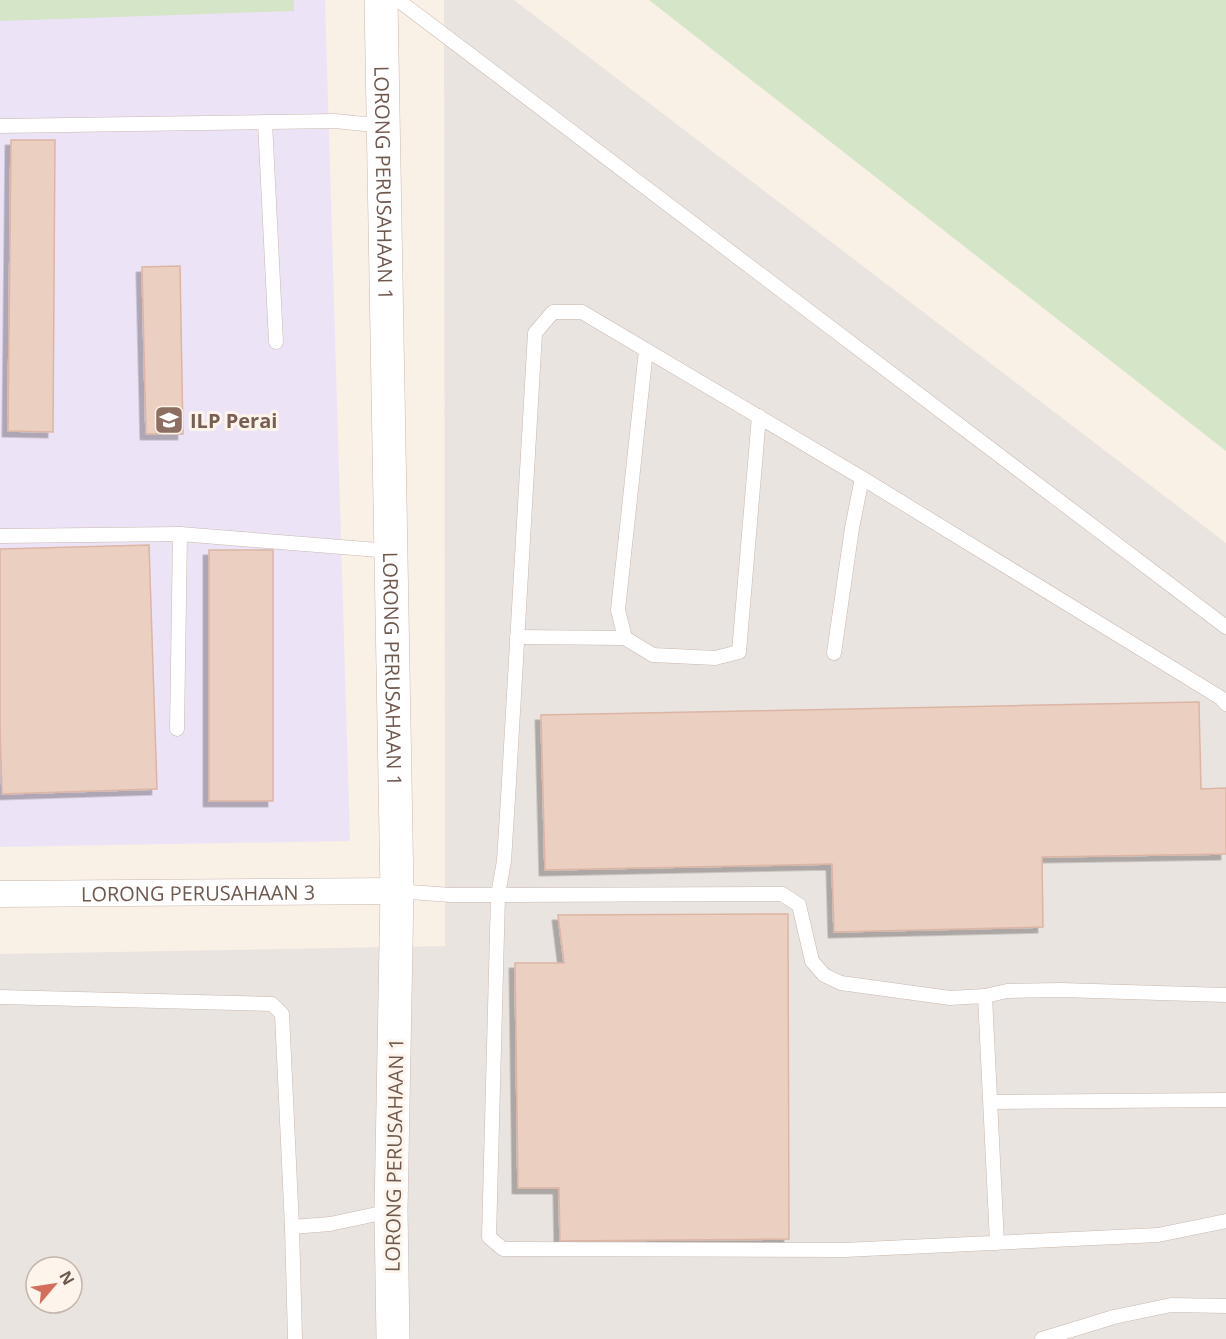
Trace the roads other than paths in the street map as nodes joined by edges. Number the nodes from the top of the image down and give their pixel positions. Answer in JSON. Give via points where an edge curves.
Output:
{"nodes":[{"id":1,"x":381,"y":0,"type":"edge"},
{"id":2,"x":398,"y":0,"type":"edge"},
{"id":3,"x":265,"y":122,"type":"junction"},
{"id":4,"x":0,"y":126,"type":"edge"},
{"id":5,"x":384,"y":126,"type":"junction"},
{"id":6,"x":276,"y":342,"type":"dead end"},
{"id":7,"x":646,"y":350,"type":"junction"},
{"id":8,"x":759,"y":416,"type":"junction"},
{"id":9,"x":862,"y":478,"type":"junction"},
{"id":10,"x":180,"y":534,"type":"junction"},
{"id":11,"x":0,"y":537,"type":"edge"},
{"id":12,"x":391,"y":551,"type":"junction"},
{"id":13,"x":1226,"y":627,"type":"edge"},
{"id":14,"x":517,"y":637,"type":"junction"},
{"id":15,"x":625,"y":638,"type":"junction"},
{"id":16,"x":834,"y":653,"type":"dead end"},
{"id":17,"x":1226,"y":704,"type":"edge"},
{"id":18,"x":177,"y":729,"type":"dead end"},
{"id":19,"x":397,"y":891,"type":"junction"},
{"id":20,"x":0,"y":894,"type":"edge"},
{"id":21,"x":498,"y":895,"type":"junction"},
{"id":22,"x":1226,"y":994,"type":"edge"},
{"id":23,"x":985,"y":996,"type":"junction"},
{"id":24,"x":0,"y":997,"type":"edge"},
{"id":25,"x":1226,"y":1100,"type":"edge"},
{"id":26,"x":991,"y":1102,"type":"junction"},
{"id":27,"x":391,"y":1210,"type":"junction"},
{"id":28,"x":1226,"y":1221,"type":"edge"},
{"id":29,"x":292,"y":1227,"type":"junction"},
{"id":30,"x":997,"y":1243,"type":"junction"},
{"id":31,"x":1226,"y":1306,"type":"edge"},
{"id":32,"x":295,"y":1339,"type":"edge"},
{"id":33,"x":393,"y":1339,"type":"edge"},
{"id":34,"x":1042,"y":1339,"type":"edge"}],
"edges":[{"from":1,"to":5,"type":"street","name":"LORONG PERUSAHAAN 1"},
{"from":2,"to":13,"type":"lane"},
{"from":3,"to":4,"type":"lane"},
{"from":3,"to":5,"type":"lane","via":[[335,121]]},
{"from":3,"to":6,"type":"lane"},
{"from":5,"to":12,"type":"street","name":"LORONG PERUSAHAAN 1"},
{"from":7,"to":8,"type":"lane"},
{"from":7,"to":14,"type":"lane","via":[[582,312],[553,312],[535,333]]},
{"from":7,"to":15,"type":"lane","via":[[618,610]]},
{"from":8,"to":9,"type":"lane"},
{"from":8,"to":15,"type":"lane","via":[[739,652],[715,658],[653,655]]},
{"from":9,"to":16,"type":"lane"},
{"from":9,"to":17,"type":"lane","via":[[1134,643]]},
{"from":10,"to":11,"type":"lane"},
{"from":10,"to":12,"type":"lane"},
{"from":10,"to":18,"type":"lane"},
{"from":12,"to":19,"type":"street","name":"LORONG PERUSAHAAN 1"},
{"from":14,"to":15,"type":"lane"},
{"from":14,"to":21,"type":"lane","via":[[504,861]]},
{"from":19,"to":20,"type":"street","name":"LORONG PERUSAHAAN 3"},
{"from":19,"to":21,"type":"lane"},
{"from":19,"to":27,"type":"street","name":"LORONG PERUSAHAAN 1"},
{"from":21,"to":23,"type":"lane","via":[[782,894],[799,905],[812,961],[824,975],[841,983],[939,997]]},
{"from":21,"to":30,"type":"lane","via":[[489,1237],[504,1249],[844,1250]]},
{"from":22,"to":23,"type":"lane","via":[[1061,990],[1007,991]]},
{"from":23,"to":26,"type":"lane"},
{"from":24,"to":29,"type":"lane","via":[[273,1004],[282,1014]]},
{"from":25,"to":26,"type":"lane"},
{"from":26,"to":30,"type":"lane"},
{"from":27,"to":29,"type":"lane","via":[[330,1224]]},
{"from":27,"to":33,"type":"street","name":"LORONG PERUSAHAAN 1"},
{"from":28,"to":30,"type":"lane","via":[[1158,1235]]},
{"from":29,"to":32,"type":"lane"},
{"from":31,"to":34,"type":"lane","via":[[1171,1305]]}]}
